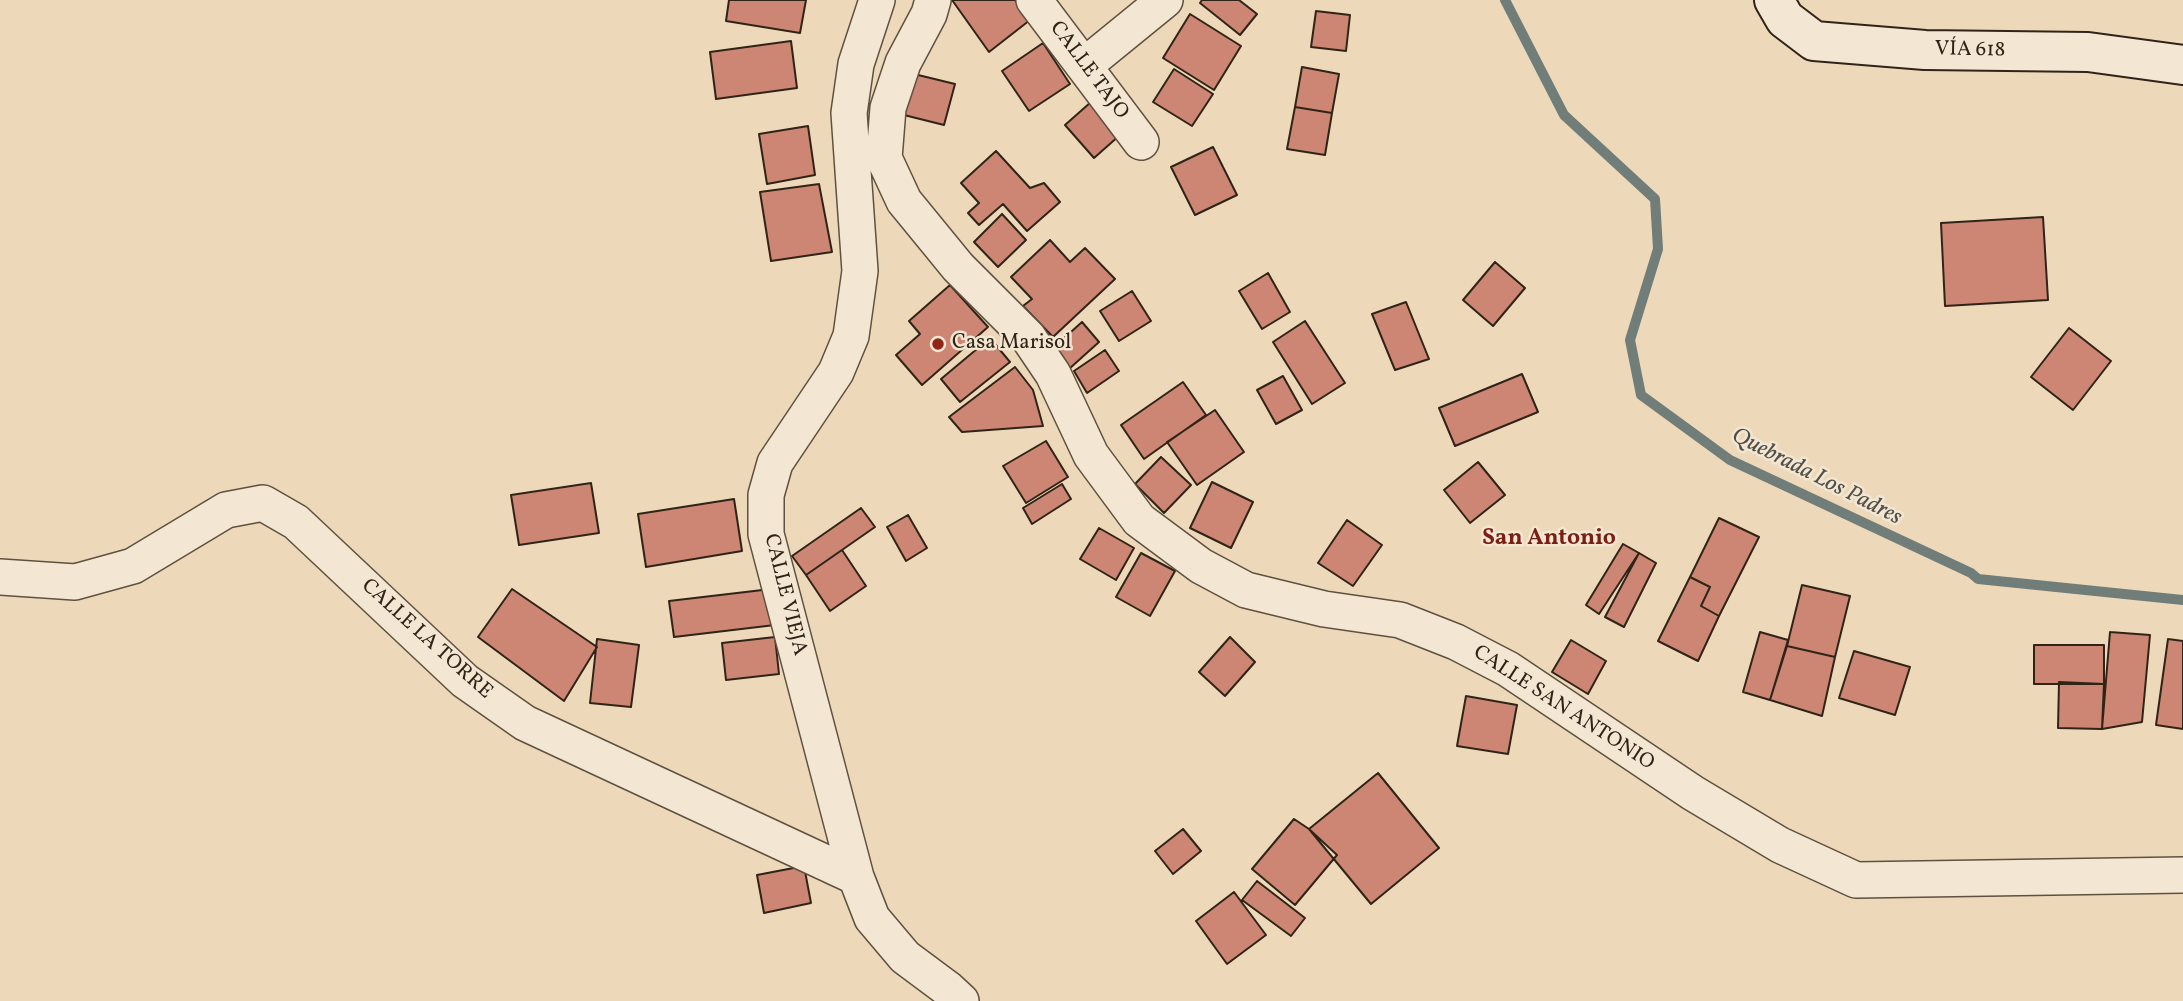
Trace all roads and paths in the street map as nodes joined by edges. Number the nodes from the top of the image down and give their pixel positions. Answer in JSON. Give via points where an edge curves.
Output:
{"nodes":[{"id":1,"x":877,"y":0,"type":"edge"},
{"id":2,"x":933,"y":0,"type":"edge"},
{"id":3,"x":1034,"y":0,"type":"edge"},
{"id":4,"x":1165,"y":0,"type":"edge"},
{"id":5,"x":1774,"y":0,"type":"edge"},
{"id":6,"x":2183,"y":65,"type":"edge"},
{"id":7,"x":1084,"y":66,"type":"junction"},
{"id":8,"x":1142,"y":142,"type":"dead end"},
{"id":9,"x":0,"y":577,"type":"edge"},
{"id":10,"x":2183,"y":875,"type":"edge"},
{"id":11,"x":856,"y":877,"type":"junction"},
{"id":12,"x":961,"y":1001,"type":"edge"}],
"edges":[{"from":1,"to":11,"type":"street","name":"CALLE VIEJA","via":[[856,64],[849,113],[860,271],[850,336],[836,372],[775,463],[766,495],[766,534]]},
{"from":2,"to":10,"type":"street","name":"CALLE SAN ANTONIO","via":[[902,63],[888,108],[884,158],[904,201],[958,267],[1028,337],[1054,374],[1091,454],[1139,520],[1201,566],[1246,590],[1324,609],[1400,620],[1456,642],[1508,670],[1780,845],[1856,880]]},
{"from":3,"to":7,"type":"street","name":"CALLE TAJO"},
{"from":4,"to":7,"type":"street"},
{"from":5,"to":6,"type":"street","name":"VÍA 618","via":[[1784,19],[1814,41],[1925,50],[2088,52]]},
{"from":7,"to":8,"type":"street","name":"CALLE TAJO"},
{"from":9,"to":11,"type":"street","name":"CALLE LA TORRE","via":[[75,582],[133,566],[226,510],[263,503],[296,522],[466,681],[525,723]]},
{"from":11,"to":12,"type":"street","name":"CALLE VIEJA","via":[[872,918],[905,957]]}]}
